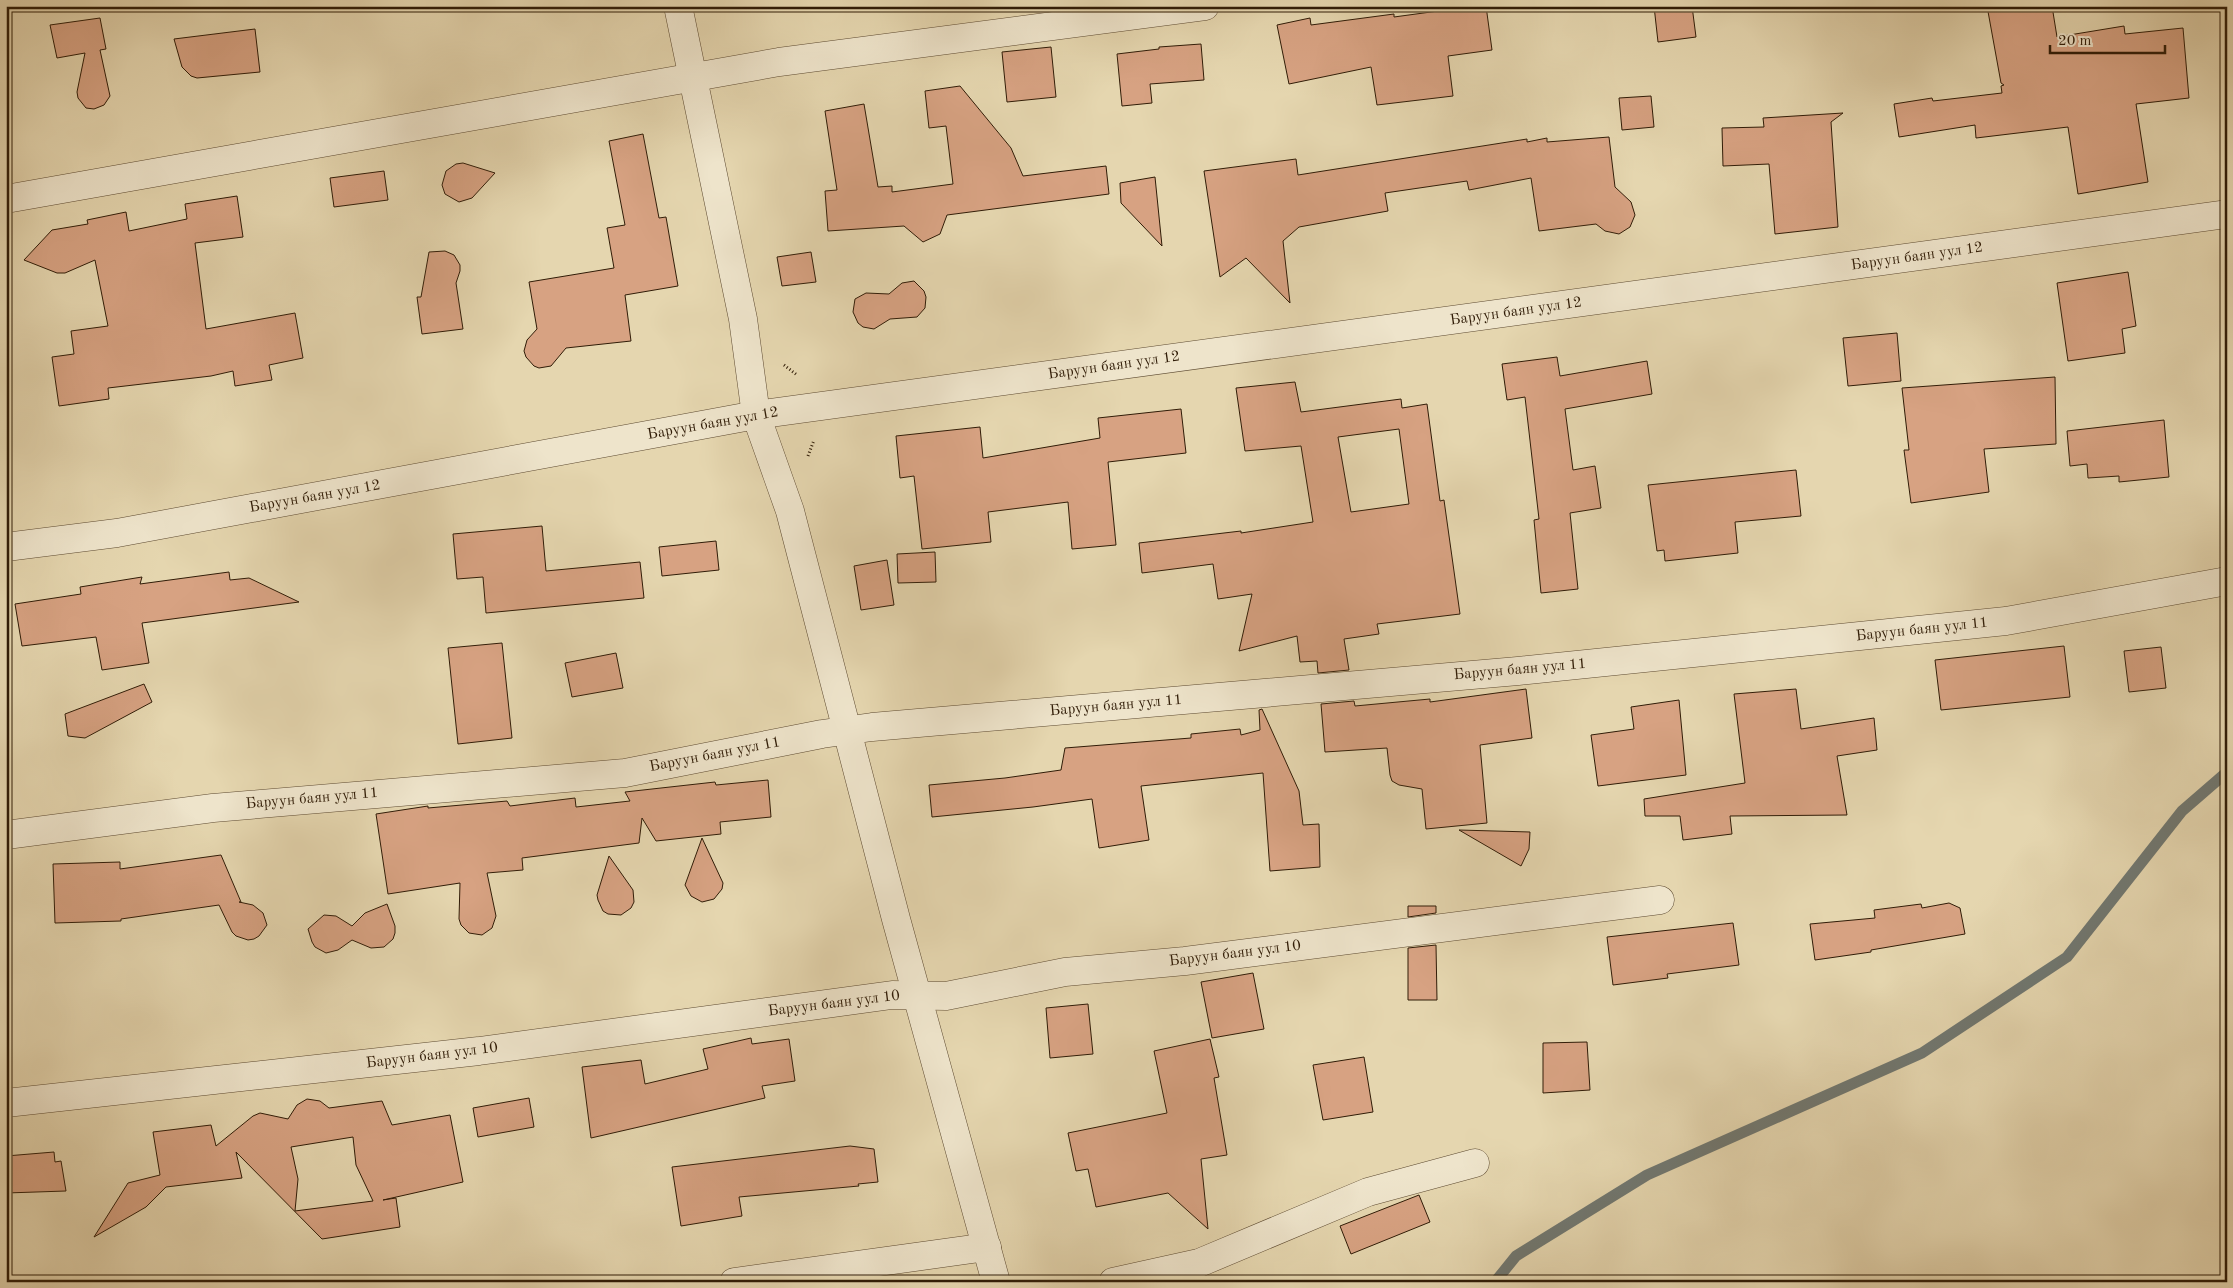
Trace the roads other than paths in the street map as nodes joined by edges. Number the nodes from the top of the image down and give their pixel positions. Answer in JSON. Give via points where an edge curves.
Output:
{"nodes":[{"id":1,"x":678,"y":6,"type":"edge"},
{"id":2,"x":1205,"y":6,"type":"edge"},
{"id":3,"x":693,"y":78,"type":"junction"},
{"id":4,"x":6,"y":199,"type":"edge"},
{"id":5,"x":2227,"y":214,"type":"edge"},
{"id":6,"x":756,"y":415,"type":"junction"},
{"id":7,"x":6,"y":547,"type":"edge"},
{"id":8,"x":2227,"y":581,"type":"edge"},
{"id":9,"x":847,"y":730,"type":"junction"},
{"id":10,"x":6,"y":834,"type":"edge"},
{"id":11,"x":1660,"y":900,"type":"dead end"},
{"id":12,"x":918,"y":994,"type":"junction"},
{"id":13,"x":6,"y":1103,"type":"edge"},
{"id":14,"x":1475,"y":1162,"type":"dead end"},
{"id":15,"x":987,"y":1246,"type":"junction"},
{"id":16,"x":734,"y":1282,"type":"edge"},
{"id":17,"x":996,"y":1282,"type":"edge"},
{"id":18,"x":1113,"y":1282,"type":"edge"}],
"edges":[{"from":1,"to":3,"type":"street"},
{"from":2,"to":3,"type":"street","via":[[779,62]]},
{"from":3,"to":4,"type":"street"},
{"from":3,"to":6,"type":"street","via":[[742,319]]},
{"from":5,"to":6,"type":"street","name":"Баруун баян уул 12"},
{"from":6,"to":7,"type":"street","name":"Баруун баян уул 12","via":[[117,533]]},
{"from":6,"to":9,"type":"street","via":[[790,511]]},
{"from":8,"to":9,"type":"street","name":"Баруун баян уул 11","via":[[2006,621],[1518,671]]},
{"from":9,"to":10,"type":"street","name":"Баруун баян уул 11","via":[[625,773],[213,808]]},
{"from":9,"to":12,"type":"street"},
{"from":11,"to":12,"type":"street","name":"Баруун баян уул 10","via":[[1184,961],[1065,972],[946,996]]},
{"from":12,"to":13,"type":"street","name":"Баруун баян уул 10","via":[[479,1051]]},
{"from":12,"to":15,"type":"street"},
{"from":14,"to":18,"type":"street","via":[[1368,1192],[1199,1263]]},
{"from":15,"to":16,"type":"street"},
{"from":15,"to":17,"type":"street"}]}
